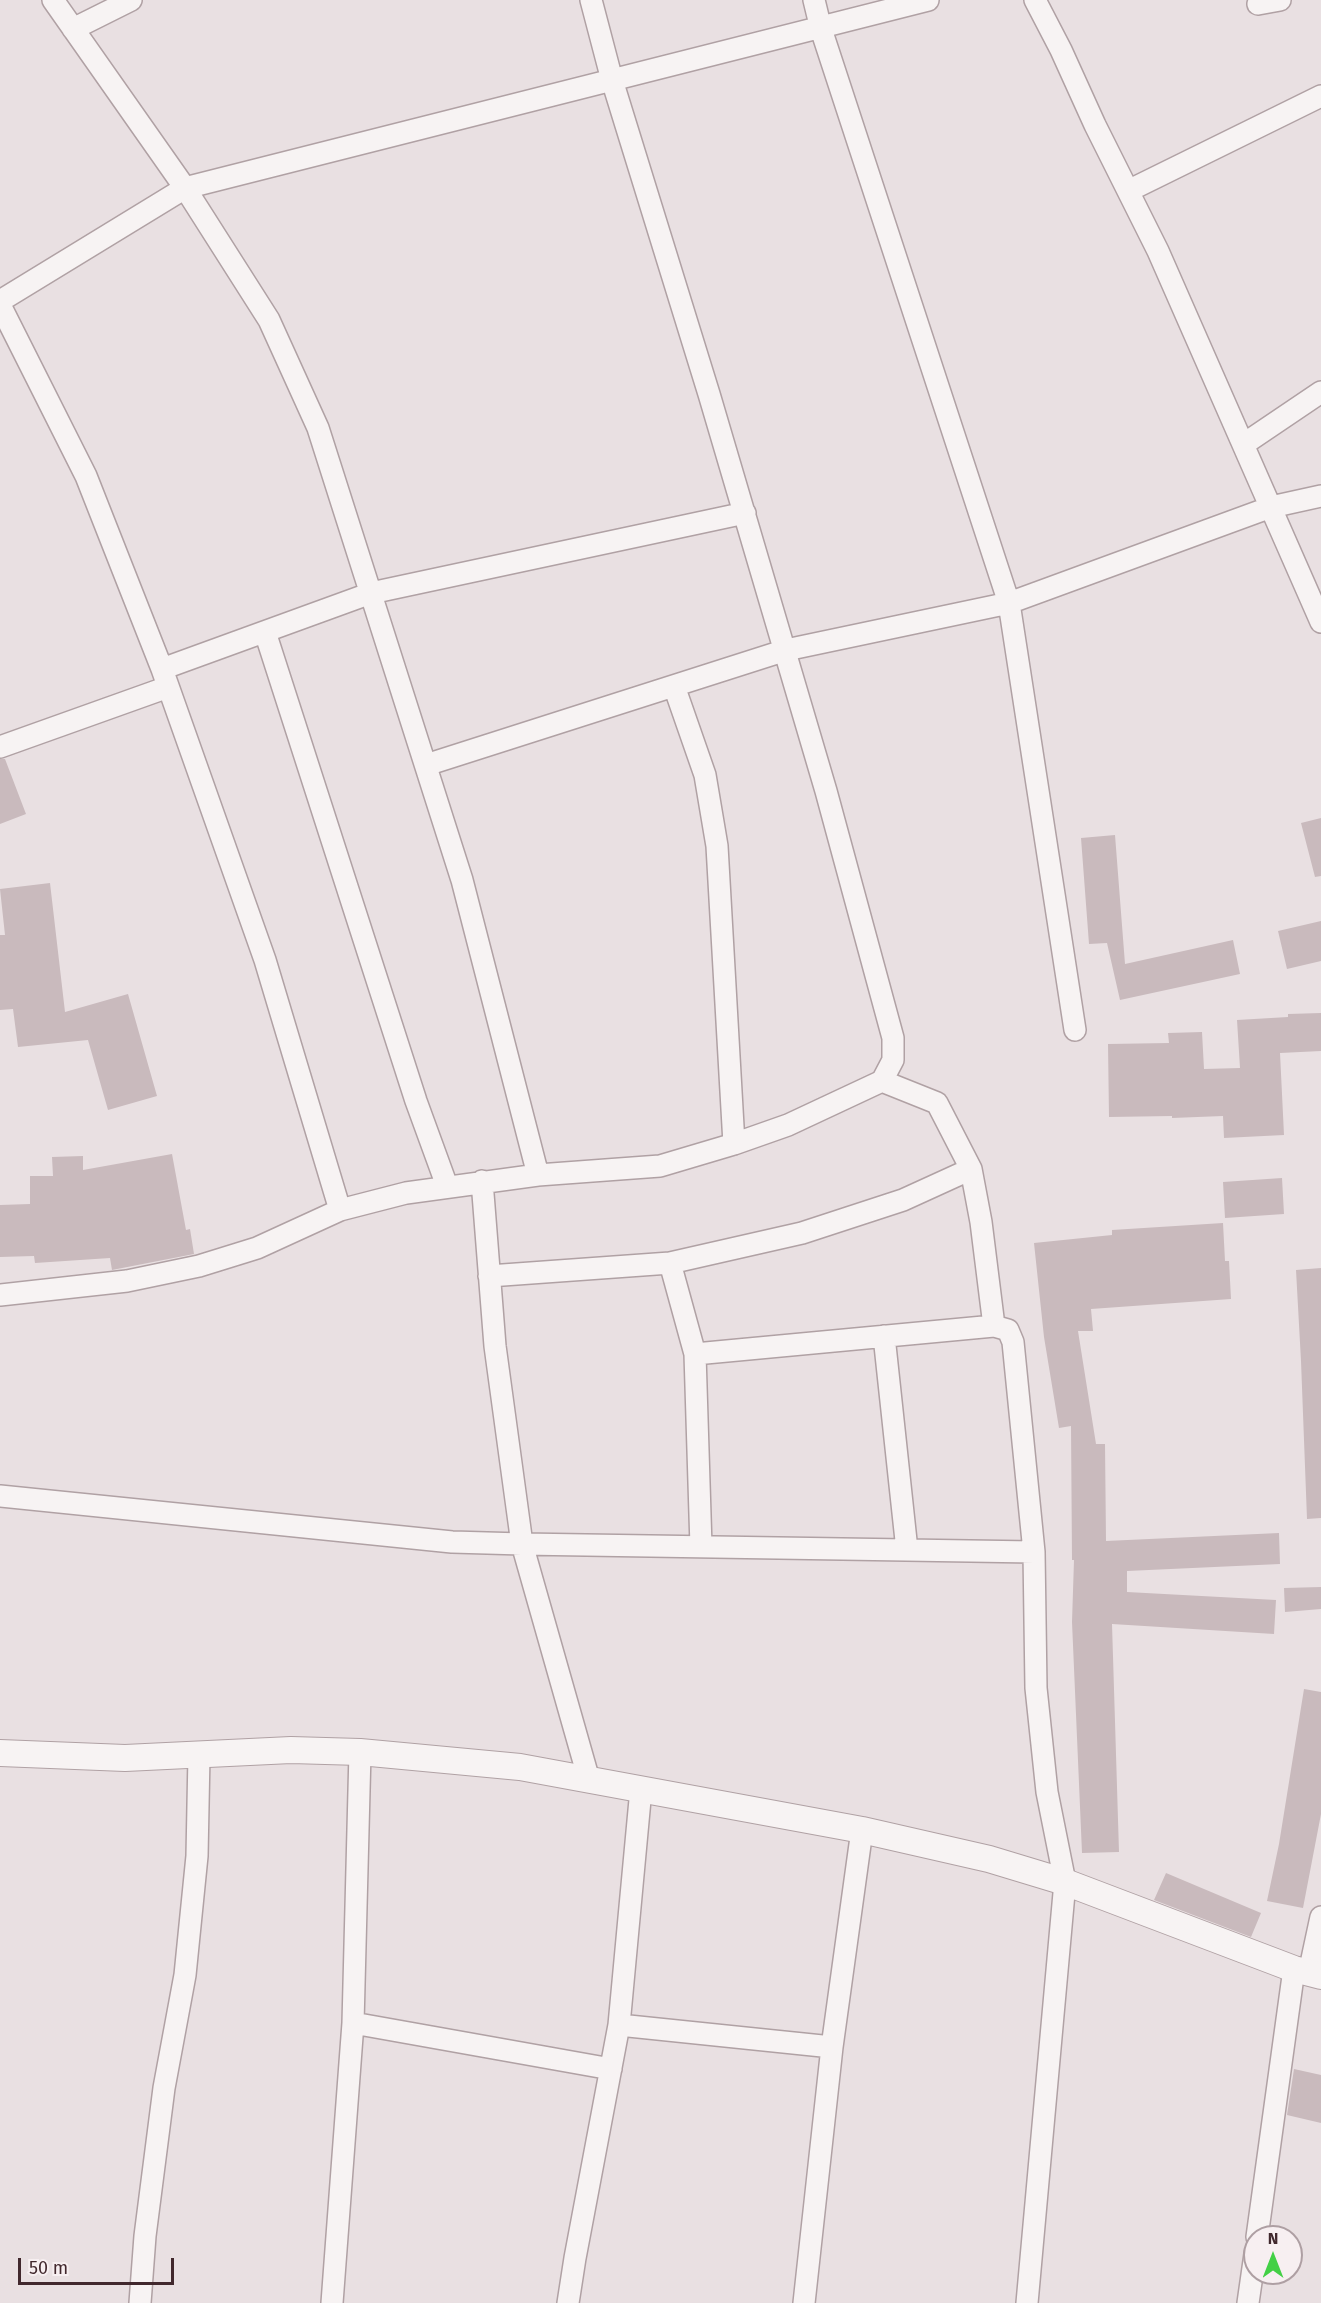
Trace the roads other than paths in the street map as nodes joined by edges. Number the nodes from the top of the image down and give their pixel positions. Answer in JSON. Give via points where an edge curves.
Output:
{"nodes":[{"id":1,"x":53,"y":0,"type":"edge"},
{"id":2,"x":131,"y":0,"type":"edge"},
{"id":3,"x":591,"y":0,"type":"edge"},
{"id":4,"x":814,"y":0,"type":"edge"},
{"id":5,"x":928,"y":0,"type":"edge"},
{"id":6,"x":1035,"y":0,"type":"edge"},
{"id":7,"x":1280,"y":0,"type":"edge"},
{"id":8,"x":1258,"y":4,"type":"dead end"},
{"id":9,"x":73,"y":29,"type":"junction"},
{"id":10,"x":820,"y":29,"type":"junction"},
{"id":11,"x":612,"y":80,"type":"junction"},
{"id":12,"x":1321,"y":96,"type":"edge"},
{"id":13,"x":185,"y":188,"type":"junction"},
{"id":14,"x":1128,"y":191,"type":"junction"},
{"id":15,"x":0,"y":303,"type":"edge"},
{"id":16,"x":1321,"y":392,"type":"edge"},
{"id":17,"x":1244,"y":444,"type":"junction"},
{"id":18,"x":1321,"y":496,"type":"edge"},
{"id":19,"x":1271,"y":507,"type":"junction"},
{"id":20,"x":744,"y":513,"type":"junction"},
{"id":21,"x":371,"y":593,"type":"junction"},
{"id":22,"x":1317,"y":600,"type":"edge"},
{"id":23,"x":1009,"y":603,"type":"junction"},
{"id":24,"x":1321,"y":622,"type":"edge"},
{"id":25,"x":265,"y":632,"type":"junction"},
{"id":26,"x":786,"y":650,"type":"junction"},
{"id":27,"x":165,"y":678,"type":"junction"},
{"id":28,"x":674,"y":686,"type":"junction"},
{"id":29,"x":0,"y":747,"type":"edge"},
{"id":30,"x":426,"y":765,"type":"junction"},
{"id":31,"x":1075,"y":1030,"type":"dead end"},
{"id":32,"x":882,"y":1081,"type":"junction"},
{"id":33,"x":734,"y":1144,"type":"junction"},
{"id":34,"x":971,"y":1169,"type":"junction"},
{"id":35,"x":538,"y":1175,"type":"junction"},
{"id":36,"x":482,"y":1181,"type":"junction"},
{"id":37,"x":447,"y":1186,"type":"junction"},
{"id":38,"x":340,"y":1210,"type":"junction"},
{"id":39,"x":670,"y":1263,"type":"junction"},
{"id":40,"x":489,"y":1276,"type":"junction"},
{"id":41,"x":0,"y":1296,"type":"edge"},
{"id":42,"x":994,"y":1326,"type":"junction"},
{"id":43,"x":884,"y":1336,"type":"junction"},
{"id":44,"x":695,"y":1354,"type":"junction"},
{"id":45,"x":0,"y":1496,"type":"edge"},
{"id":46,"x":522,"y":1544,"type":"junction"},
{"id":47,"x":701,"y":1547,"type":"junction"},
{"id":48,"x":907,"y":1550,"type":"junction"},
{"id":49,"x":1034,"y":1552,"type":"junction"},
{"id":50,"x":360,"y":1752,"type":"junction"},
{"id":51,"x":0,"y":1753,"type":"edge"},
{"id":52,"x":199,"y":1755,"type":"junction"},
{"id":53,"x":589,"y":1780,"type":"junction"},
{"id":54,"x":641,"y":1789,"type":"junction"},
{"id":55,"x":862,"y":1830,"type":"junction"},
{"id":56,"x":1065,"y":1882,"type":"junction"},
{"id":57,"x":1321,"y":1917,"type":"edge"},
{"id":58,"x":1308,"y":1973,"type":"edge"},
{"id":59,"x":353,"y":2023,"type":"junction"},
{"id":60,"x":619,"y":2025,"type":"junction"},
{"id":61,"x":832,"y":2047,"type":"junction"},
{"id":62,"x":611,"y":2069,"type":"junction"},
{"id":63,"x":1259,"y":2225,"type":"edge"},
{"id":64,"x":1251,"y":2285,"type":"edge"},
{"id":65,"x":140,"y":2303,"type":"edge"},
{"id":66,"x":332,"y":2303,"type":"edge"},
{"id":67,"x":568,"y":2303,"type":"edge"},
{"id":68,"x":804,"y":2303,"type":"edge"},
{"id":69,"x":1027,"y":2303,"type":"edge"},
{"id":70,"x":1248,"y":2303,"type":"edge"}],
"edges":[{"from":1,"to":9,"type":"street"},
{"from":2,"to":9,"type":"street"},
{"from":3,"to":11,"type":"street"},
{"from":4,"to":10,"type":"street"},
{"from":5,"to":10,"type":"street"},
{"from":6,"to":14,"type":"street"},
{"from":7,"to":8,"type":"street"},
{"from":9,"to":13,"type":"street"},
{"from":10,"to":11,"type":"street"},
{"from":10,"to":23,"type":"street"},
{"from":11,"to":13,"type":"street"},
{"from":11,"to":20,"type":"street"},
{"from":12,"to":14,"type":"street"},
{"from":13,"to":15,"type":"street"},
{"from":13,"to":21,"type":"street","via":[[269,320],[304,395]]},
{"from":14,"to":17,"type":"street"},
{"from":15,"to":27,"type":"street","via":[[86,476]]},
{"from":16,"to":17,"type":"street"},
{"from":17,"to":19,"type":"street"},
{"from":18,"to":19,"type":"street"},
{"from":19,"to":22,"type":"street"},
{"from":19,"to":23,"type":"street"},
{"from":20,"to":21,"type":"street"},
{"from":20,"to":26,"type":"street"},
{"from":21,"to":25,"type":"street"},
{"from":21,"to":30,"type":"street"},
{"from":22,"to":24,"type":"street"},
{"from":23,"to":26,"type":"street"},
{"from":23,"to":31,"type":"street"},
{"from":25,"to":27,"type":"street"},
{"from":25,"to":37,"type":"street"},
{"from":26,"to":28,"type":"street"},
{"from":26,"to":32,"type":"street","via":[[893,1038],[893,1060]]},
{"from":27,"to":29,"type":"street"},
{"from":27,"to":38,"type":"street","via":[[265,960]]},
{"from":28,"to":30,"type":"street"},
{"from":28,"to":33,"type":"street","via":[[705,775],[717,846]]},
{"from":30,"to":35,"type":"street","via":[[462,880]]},
{"from":32,"to":33,"type":"street","via":[[788,1125]]},
{"from":32,"to":34,"type":"street","via":[[937,1103]]},
{"from":33,"to":35,"type":"street","via":[[660,1166]]},
{"from":34,"to":39,"type":"street","via":[[903,1200],[801,1233]]},
{"from":34,"to":42,"type":"street"},
{"from":35,"to":36,"type":"street"},
{"from":36,"to":37,"type":"street"},
{"from":36,"to":40,"type":"street"},
{"from":37,"to":38,"type":"street"},
{"from":38,"to":41,"type":"street","via":[[257,1248],[199,1266],[127,1281]]},
{"from":39,"to":40,"type":"street"},
{"from":39,"to":44,"type":"street"},
{"from":40,"to":46,"type":"street"},
{"from":42,"to":43,"type":"street"},
{"from":42,"to":49,"type":"street","via":[[1008,1330],[1013,1342]]},
{"from":43,"to":44,"type":"street"},
{"from":43,"to":48,"type":"street"},
{"from":44,"to":47,"type":"street"},
{"from":45,"to":46,"type":"street","via":[[452,1542]]},
{"from":46,"to":47,"type":"street"},
{"from":46,"to":53,"type":"street"},
{"from":47,"to":48,"type":"street"},
{"from":48,"to":49,"type":"street"},
{"from":49,"to":56,"type":"street","via":[[1036,1688],[1047,1792]]},
{"from":50,"to":52,"type":"street","via":[[291,1750]]},
{"from":50,"to":53,"type":"street","via":[[520,1767]]},
{"from":50,"to":59,"type":"street"},
{"from":51,"to":52,"type":"street","via":[[125,1758]]},
{"from":52,"to":65,"type":"street","via":[[196,1856],[185,1975],[164,2088]]},
{"from":53,"to":54,"type":"street"},
{"from":54,"to":55,"type":"street"},
{"from":54,"to":60,"type":"street"},
{"from":55,"to":56,"type":"street","via":[[989,1858]]},
{"from":55,"to":61,"type":"street"},
{"from":56,"to":58,"type":"street"},
{"from":56,"to":69,"type":"street"},
{"from":57,"to":58,"type":"street"},
{"from":58,"to":63,"type":"street"},
{"from":59,"to":62,"type":"street"},
{"from":59,"to":66,"type":"street"},
{"from":60,"to":61,"type":"street"},
{"from":60,"to":62,"type":"street"},
{"from":61,"to":68,"type":"street"},
{"from":62,"to":67,"type":"street"},
{"from":64,"to":70,"type":"street"}]}
